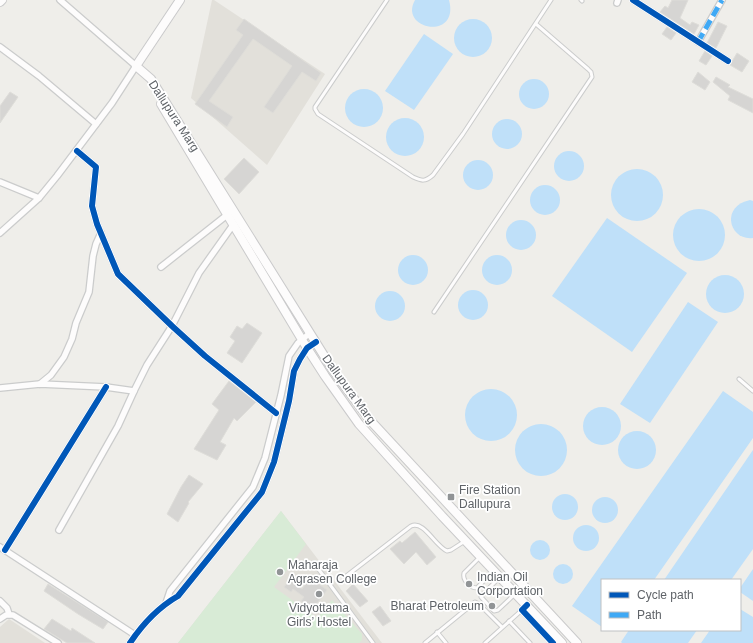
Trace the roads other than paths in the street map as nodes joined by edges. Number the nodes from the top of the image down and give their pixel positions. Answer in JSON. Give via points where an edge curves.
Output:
{"nodes":[{"id":1,"x":2,"y":0,"type":"edge"},
{"id":2,"x":60,"y":0,"type":"edge"},
{"id":3,"x":387,"y":0,"type":"edge"},
{"id":4,"x":551,"y":0,"type":"edge"},
{"id":5,"x":633,"y":0,"type":"edge"},
{"id":6,"x":722,"y":0,"type":"edge"},
{"id":7,"x":177,"y":1,"type":"edge"},
{"id":8,"x":0,"y":2,"type":"edge"},
{"id":9,"x":536,"y":24,"type":"junction"},
{"id":10,"x":698,"y":42,"type":"junction"},
{"id":11,"x":0,"y":46,"type":"edge"},
{"id":12,"x":728,"y":61,"type":"dead end"},
{"id":13,"x":136,"y":66,"type":"junction"},
{"id":14,"x":144,"y":74,"type":"junction"},
{"id":15,"x":96,"y":124,"type":"junction"},
{"id":16,"x":77,"y":151,"type":"junction"},
{"id":17,"x":0,"y":182,"type":"edge"},
{"id":18,"x":39,"y":198,"type":"junction"},
{"id":19,"x":227,"y":215,"type":"junction"},
{"id":20,"x":233,"y":225,"type":"junction"},
{"id":21,"x":0,"y":233,"type":"edge"},
{"id":22,"x":101,"y":233,"type":"junction"},
{"id":23,"x":161,"y":266,"type":"dead end"},
{"id":24,"x":434,"y":312,"type":"dead end"},
{"id":25,"x":172,"y":326,"type":"junction"},
{"id":26,"x":310,"y":333,"type":"junction"},
{"id":27,"x":302,"y":339,"type":"junction"},
{"id":28,"x":316,"y":342,"type":"junction"},
{"id":29,"x":307,"y":348,"type":"junction"},
{"id":30,"x":739,"y":379,"type":"dead end"},
{"id":31,"x":40,"y":384,"type":"junction"},
{"id":32,"x":106,"y":387,"type":"junction"},
{"id":33,"x":0,"y":388,"type":"edge"},
{"id":34,"x":134,"y":391,"type":"junction"},
{"id":35,"x":753,"y":391,"type":"edge"},
{"id":36,"x":276,"y":413,"type":"junction"},
{"id":37,"x":59,"y":530,"type":"dead end"},
{"id":38,"x":465,"y":541,"type":"junction"},
{"id":39,"x":2,"y":548,"type":"edge"},
{"id":40,"x":480,"y":557,"type":"junction"},
{"id":41,"x":314,"y":564,"type":"dead end"},
{"id":42,"x":493,"y":571,"type":"junction"},
{"id":43,"x":345,"y":577,"type":"dead end"},
{"id":44,"x":499,"y":578,"type":"junction"},
{"id":45,"x":515,"y":594,"type":"junction"},
{"id":46,"x":0,"y":601,"type":"edge"},
{"id":47,"x":166,"y":603,"type":"junction"},
{"id":48,"x":524,"y":607,"type":"junction"},
{"id":49,"x":9,"y":614,"type":"junction"},
{"id":50,"x":0,"y":619,"type":"edge"},
{"id":51,"x":509,"y":621,"type":"junction"},
{"id":52,"x":502,"y":627,"type":"junction"},
{"id":53,"x":437,"y":632,"type":"junction"},
{"id":54,"x":135,"y":635,"type":"junction"},
{"id":55,"x":369,"y":638,"type":"junction"},
{"id":56,"x":58,"y":643,"type":"edge"},
{"id":57,"x":130,"y":643,"type":"edge"},
{"id":58,"x":365,"y":643,"type":"edge"},
{"id":59,"x":373,"y":643,"type":"edge"},
{"id":60,"x":424,"y":643,"type":"edge"},
{"id":61,"x":446,"y":643,"type":"edge"},
{"id":62,"x":485,"y":643,"type":"edge"},
{"id":63,"x":530,"y":643,"type":"edge"},
{"id":64,"x":553,"y":643,"type":"edge"},
{"id":65,"x":562,"y":643,"type":"edge"},
{"id":66,"x":577,"y":643,"type":"edge"}],
"edges":[{"from":1,"to":8,"type":"main road"},
{"from":2,"to":13,"type":"street"},
{"from":3,"to":9,"type":"lane","via":[[315,109],[324,118],[422,181],[433,175],[463,134]]},
{"from":4,"to":9,"type":"lane"},
{"from":5,"to":10,"type":"street"},
{"from":6,"to":10,"type":"street"},
{"from":7,"to":13,"type":"main road"},
{"from":9,"to":24,"type":"lane","via":[[588,69],[592,77]]},
{"from":10,"to":12,"type":"street"},
{"from":11,"to":15,"type":"street"},
{"from":13,"to":14,"type":"main road"},
{"from":13,"to":15,"type":"street"},
{"from":14,"to":19,"type":"main road","name":"Dallupura Marg","via":[[146,82]]},
{"from":14,"to":26,"type":"main road","name":"Dallupura Marg","via":[[151,79]]},
{"from":15,"to":16,"type":"street"},
{"from":16,"to":18,"type":"street"},
{"from":16,"to":22,"type":"street","via":[[96,167],[92,206]]},
{"from":17,"to":18,"type":"street"},
{"from":18,"to":21,"type":"street"},
{"from":19,"to":20,"type":"main road","name":"Dallupura Marg"},
{"from":19,"to":23,"type":"street"},
{"from":20,"to":25,"type":"street","via":[[199,273]]},
{"from":20,"to":27,"type":"main road","name":"Dallupura Marg"},
{"from":22,"to":25,"type":"street","via":[[118,274]]},
{"from":22,"to":31,"type":"street","via":[[93,256],[89,292],[72,339],[64,357],[51,375]]},
{"from":25,"to":34,"type":"street"},
{"from":25,"to":36,"type":"street"},
{"from":26,"to":27,"type":"street"},
{"from":26,"to":28,"type":"main road","name":"Dallupura Marg"},
{"from":27,"to":29,"type":"main road","name":"Dallupura Marg"},
{"from":27,"to":36,"type":"street","via":[[289,356]]},
{"from":28,"to":29,"type":"street"},
{"from":28,"to":66,"type":"main road","name":"Dallupura Marg","via":[[369,419]]},
{"from":29,"to":38,"type":"main road","name":"Dallupura Marg","via":[[359,424]]},
{"from":29,"to":47,"type":"street","via":[[294,371],[290,401],[274,462],[262,492],[178,596]]},
{"from":30,"to":35,"type":"lane"},
{"from":31,"to":32,"type":"street"},
{"from":31,"to":33,"type":"street"},
{"from":32,"to":34,"type":"street"},
{"from":32,"to":39,"type":"street"},
{"from":34,"to":37,"type":"street","via":[[118,426]]},
{"from":36,"to":47,"type":"street","via":[[265,458],[252,487],[170,591]]},
{"from":38,"to":40,"type":"main road","name":"Dallupura Marg"},
{"from":38,"to":43,"type":"lane","via":[[448,551],[415,524]]},
{"from":39,"to":54,"type":"street"},
{"from":40,"to":42,"type":"main road","name":"Dallupura Marg"},
{"from":40,"to":42,"type":"lane","via":[[464,573],[464,580],[477,588]]},
{"from":41,"to":55,"type":"lane"},
{"from":42,"to":44,"type":"main road","name":"Dallupura Marg"},
{"from":44,"to":45,"type":"main road","name":"Dallupura Marg"},
{"from":44,"to":45,"type":"lane","via":[[481,597],[494,611]]},
{"from":45,"to":48,"type":"main road","name":"Dallupura Marg"},
{"from":46,"to":49,"type":"street"},
{"from":47,"to":54,"type":"street"},
{"from":48,"to":51,"type":"lane"},
{"from":48,"to":64,"type":"street"},
{"from":48,"to":65,"type":"main road","name":"Dallupura Marg"},
{"from":49,"to":50,"type":"street"},
{"from":49,"to":56,"type":"street"},
{"from":51,"to":52,"type":"lane"},
{"from":51,"to":63,"type":"lane"},
{"from":52,"to":53,"type":"lane","via":[[475,602]]},
{"from":52,"to":62,"type":"lane"},
{"from":53,"to":60,"type":"lane"},
{"from":53,"to":61,"type":"lane"},
{"from":54,"to":57,"type":"street"},
{"from":55,"to":58,"type":"lane"},
{"from":55,"to":59,"type":"lane"}]}
